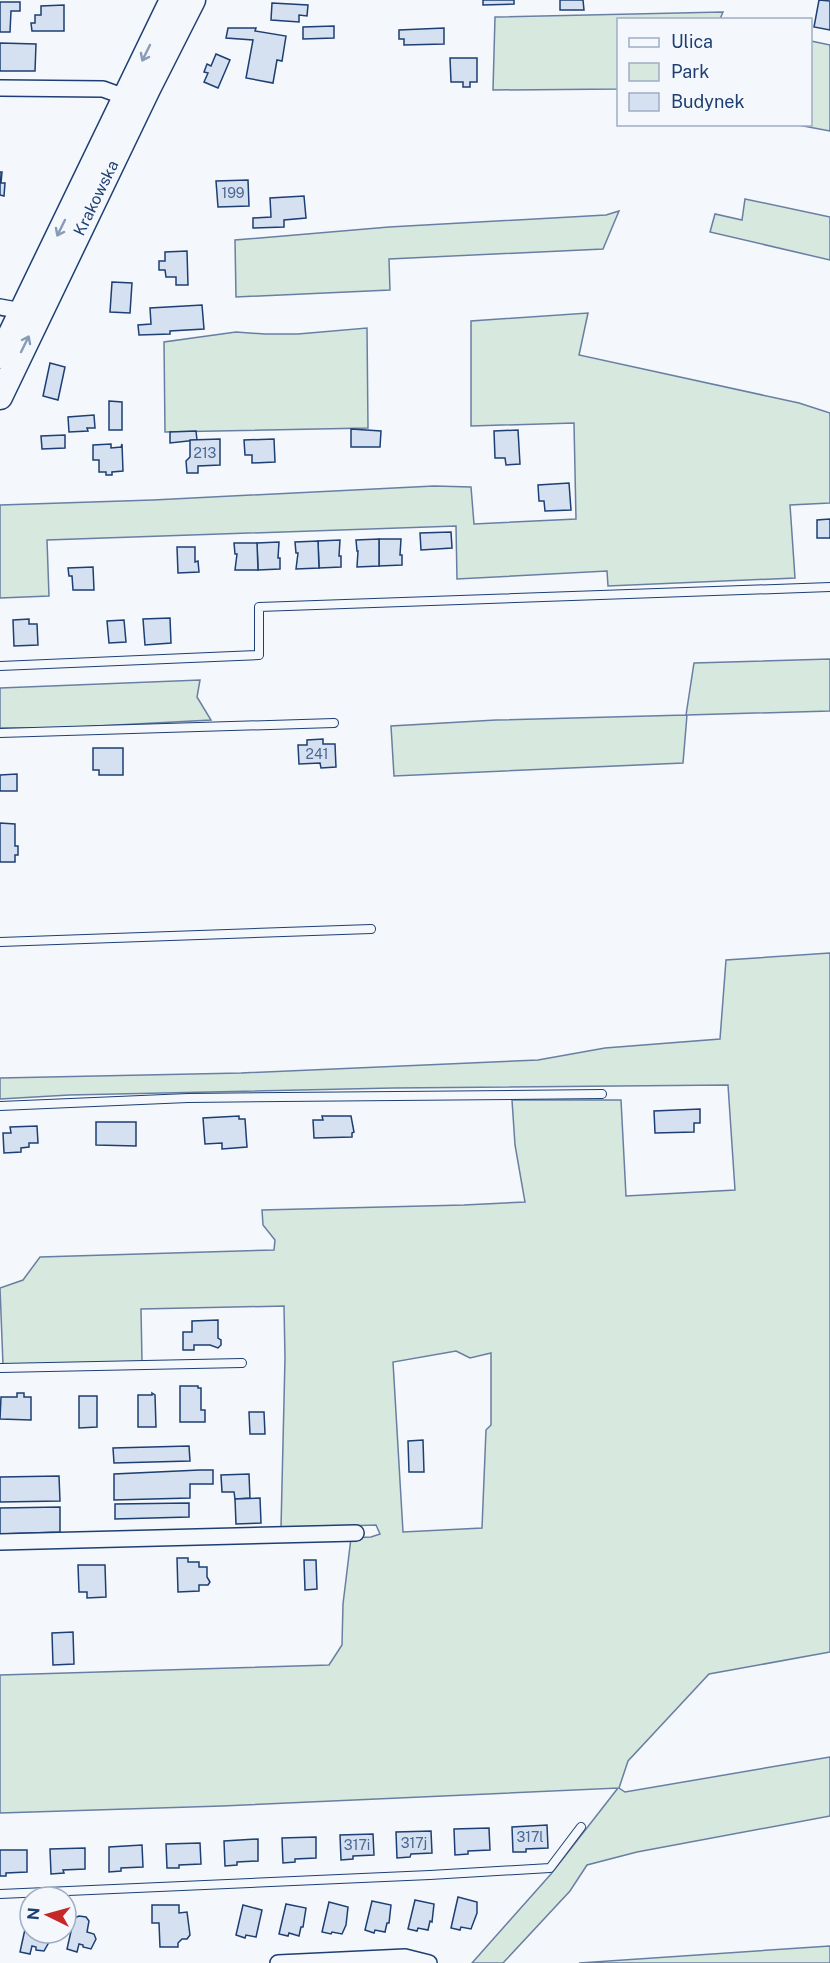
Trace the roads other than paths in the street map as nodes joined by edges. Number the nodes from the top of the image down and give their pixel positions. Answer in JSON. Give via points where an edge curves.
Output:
{"nodes":[{"id":1,"x":175,"y":1,"type":"edge"},
{"id":2,"x":0,"y":88,"type":"edge"},
{"id":3,"x":125,"y":97,"type":"junction"},
{"id":4,"x":11,"y":309,"type":"edge"},
{"id":5,"x":0,"y":356,"type":"edge"},
{"id":6,"x":0,"y":397,"type":"edge"},
{"id":7,"x":830,"y":587,"type":"edge"},
{"id":8,"x":0,"y":666,"type":"edge"},
{"id":9,"x":334,"y":723,"type":"dead end"},
{"id":10,"x":0,"y":733,"type":"edge"},
{"id":11,"x":371,"y":929,"type":"dead end"},
{"id":12,"x":0,"y":942,"type":"edge"},
{"id":13,"x":602,"y":1094,"type":"dead end"},
{"id":14,"x":0,"y":1106,"type":"edge"},
{"id":15,"x":242,"y":1363,"type":"dead end"},
{"id":16,"x":0,"y":1368,"type":"edge"},
{"id":17,"x":356,"y":1533,"type":"dead end"},
{"id":18,"x":0,"y":1542,"type":"edge"},
{"id":19,"x":581,"y":1827,"type":"dead end"},
{"id":20,"x":0,"y":1894,"type":"edge"},
{"id":21,"x":278,"y":1963,"type":"edge"},
{"id":22,"x":429,"y":1963,"type":"edge"}],
"edges":[{"from":1,"to":3,"type":"main road","name":"Krakowska","one_way":true},
{"from":6,"to":1,"type":"main road","name":"Krakowska","one_way":true,"via":[[145,95]]},
{"from":2,"to":3,"type":"street","via":[[102,89]]},
{"from":3,"to":4,"type":"main road","name":"Krakowska","one_way":true},
{"from":4,"to":5,"type":"main road","name":"Krakowska"},
{"from":7,"to":8,"type":"lane","via":[[259,608],[259,655]]},
{"from":9,"to":10,"type":"lane"},
{"from":11,"to":12,"type":"lane"},
{"from":13,"to":14,"type":"lane","via":[[188,1098]]},
{"from":15,"to":16,"type":"lane"},
{"from":17,"to":18,"type":"street"},
{"from":19,"to":20,"type":"lane","via":[[550,1868]]},
{"from":21,"to":22,"type":"street","via":[[405,1957]]}]}
